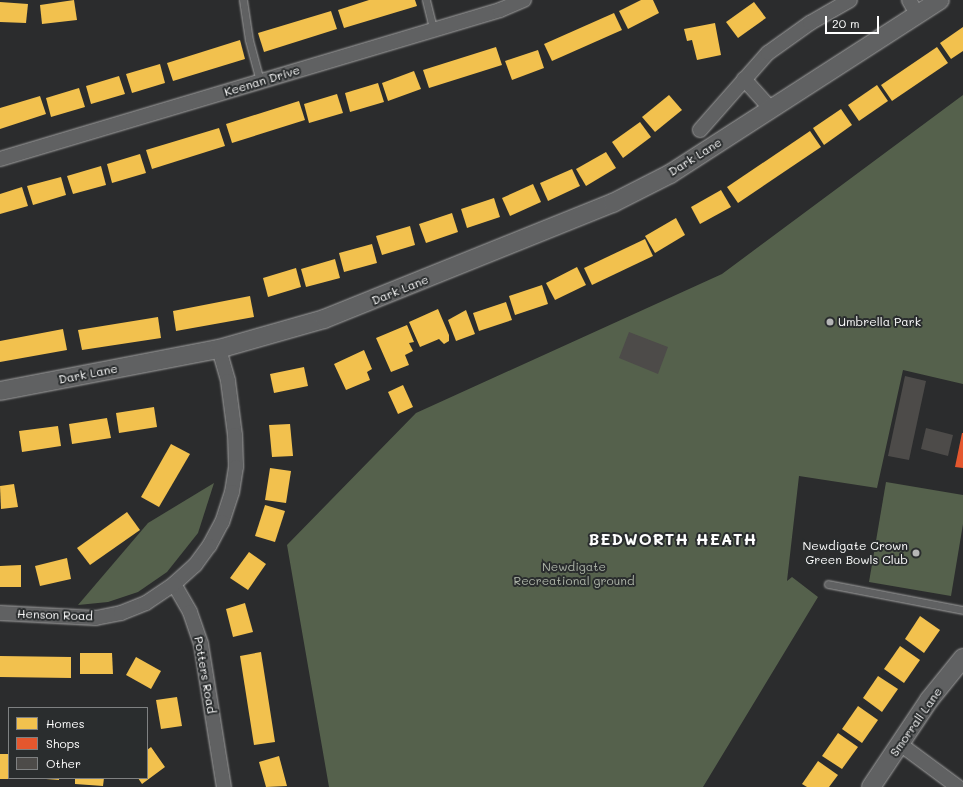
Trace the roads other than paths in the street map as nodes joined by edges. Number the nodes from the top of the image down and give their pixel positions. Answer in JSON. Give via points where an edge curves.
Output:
{"nodes":[{"id":1,"x":243,"y":0,"type":"edge"},
{"id":2,"x":426,"y":0,"type":"edge"},
{"id":3,"x":524,"y":0,"type":"edge"},
{"id":4,"x":850,"y":0,"type":"edge"},
{"id":5,"x":940,"y":0,"type":"edge"},
{"id":6,"x":913,"y":7,"type":"edge"},
{"id":7,"x":433,"y":29,"type":"junction"},
{"id":8,"x":744,"y":79,"type":"junction"},
{"id":9,"x":260,"y":82,"type":"junction"},
{"id":10,"x":771,"y":109,"type":"junction"},
{"id":11,"x":700,"y":130,"type":"dead end"},
{"id":12,"x":0,"y":159,"type":"edge"},
{"id":13,"x":219,"y":349,"type":"junction"},
{"id":14,"x":0,"y":391,"type":"edge"},
{"id":15,"x":174,"y":584,"type":"junction"},
{"id":16,"x":828,"y":584,"type":"dead end"},
{"id":17,"x":963,"y":610,"type":"edge"},
{"id":18,"x":0,"y":613,"type":"edge"},
{"id":19,"x":963,"y":658,"type":"edge"},
{"id":20,"x":900,"y":744,"type":"junction"},
{"id":21,"x":224,"y":787,"type":"edge"},
{"id":22,"x":871,"y":787,"type":"edge"},
{"id":23,"x":958,"y":787,"type":"edge"}],
"edges":[{"from":1,"to":9,"type":"lane"},
{"from":2,"to":7,"type":"lane"},
{"from":3,"to":7,"type":"street","name":"Keenan Drive"},
{"from":4,"to":8,"type":"street","name":"Dark Lane","via":[[810,23],[768,53]]},
{"from":5,"to":6,"type":"street","name":"Dark Lane"},
{"from":6,"to":10,"type":"street","name":"Dark Lane"},
{"from":7,"to":9,"type":"street","name":"Keenan Drive"},
{"from":8,"to":10,"type":"street"},
{"from":8,"to":11,"type":"street","name":"Dark Lane"},
{"from":9,"to":12,"type":"street","name":"Keenan Drive"},
{"from":10,"to":13,"type":"street","name":"Dark Lane","via":[[670,174],[613,203],[354,309]]},
{"from":13,"to":14,"type":"street","name":"Dark Lane"},
{"from":13,"to":15,"type":"street","via":[[228,381],[235,435],[236,467],[232,492],[222,522],[210,546],[195,565]]},
{"from":15,"to":18,"type":"street","name":"Henson Road","via":[[146,602],[121,613],[96,618]]},
{"from":15,"to":21,"type":"street","name":"Potters Road","via":[[190,612],[201,644]]},
{"from":16,"to":17,"type":"lane"},
{"from":19,"to":20,"type":"street","name":"Smorrall Lane","via":[[929,700]]},
{"from":20,"to":22,"type":"street","name":"Smorrall Lane"},
{"from":20,"to":23,"type":"street"}]}
